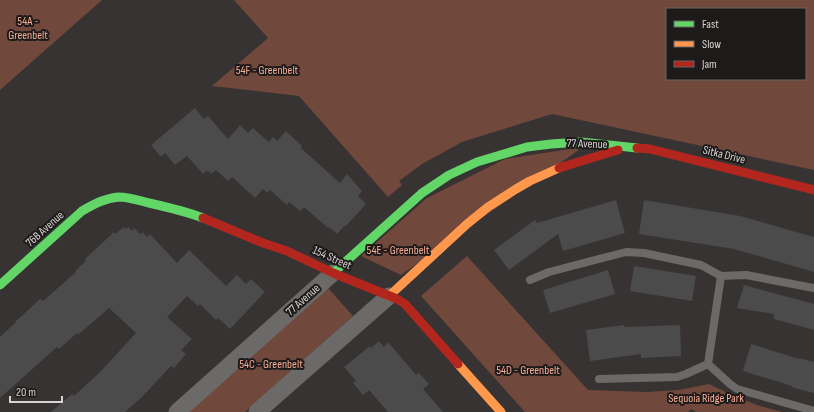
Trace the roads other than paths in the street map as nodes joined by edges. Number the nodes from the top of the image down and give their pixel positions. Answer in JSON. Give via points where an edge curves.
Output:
{"nodes":[{"id":1,"x":629,"y":147,"type":"junction"},
{"id":2,"x":814,"y":190,"type":"edge"},
{"id":3,"x":110,"y":199,"type":"joint"},
{"id":4,"x":334,"y":272,"type":"junction"},
{"id":5,"x":721,"y":276,"type":"junction"},
{"id":6,"x":530,"y":280,"type":"dead end"},
{"id":7,"x":0,"y":285,"type":"edge"},
{"id":8,"x":814,"y":288,"type":"edge"},
{"id":9,"x":389,"y":296,"type":"junction"},
{"id":10,"x":708,"y":364,"type":"junction"},
{"id":11,"x":599,"y":379,"type":"dead end"},
{"id":12,"x":814,"y":411,"type":"edge"},
{"id":13,"x":177,"y":412,"type":"edge"},
{"id":14,"x":257,"y":412,"type":"edge"},
{"id":15,"x":501,"y":412,"type":"edge"}],
"edges":[{"from":1,"to":2,"type":"street","name":"Sitka Drive","via":[[650,149]]},
{"from":1,"to":4,"type":"street","name":"77 Avenue","via":[[581,142],[551,144],[527,147],[477,162],[449,175],[422,193]]},
{"from":1,"to":9,"type":"street","name":"77 Avenue","via":[[584,159],[526,182],[477,215]]},
{"from":3,"to":4,"type":"street","name":"154 Street","via":[[125,197],[187,212]]},
{"from":3,"to":7,"type":"street","name":"76B Avenue","via":[[95,203],[82,211]]},
{"from":4,"to":9,"type":"street","name":"154 Street"},
{"from":4,"to":13,"type":"street","name":"77 Avenue"},
{"from":5,"to":6,"type":"lane","via":[[701,265],[644,253],[626,252],[550,272]]},
{"from":5,"to":8,"type":"lane","via":[[746,275]]},
{"from":5,"to":10,"type":"lane"},
{"from":9,"to":14,"type":"street","name":"77 Avenue"},
{"from":9,"to":15,"type":"street","name":"154 Street","via":[[405,304]]},
{"from":10,"to":11,"type":"lane","via":[[677,377]]},
{"from":10,"to":12,"type":"lane","via":[[737,389]]}]}
